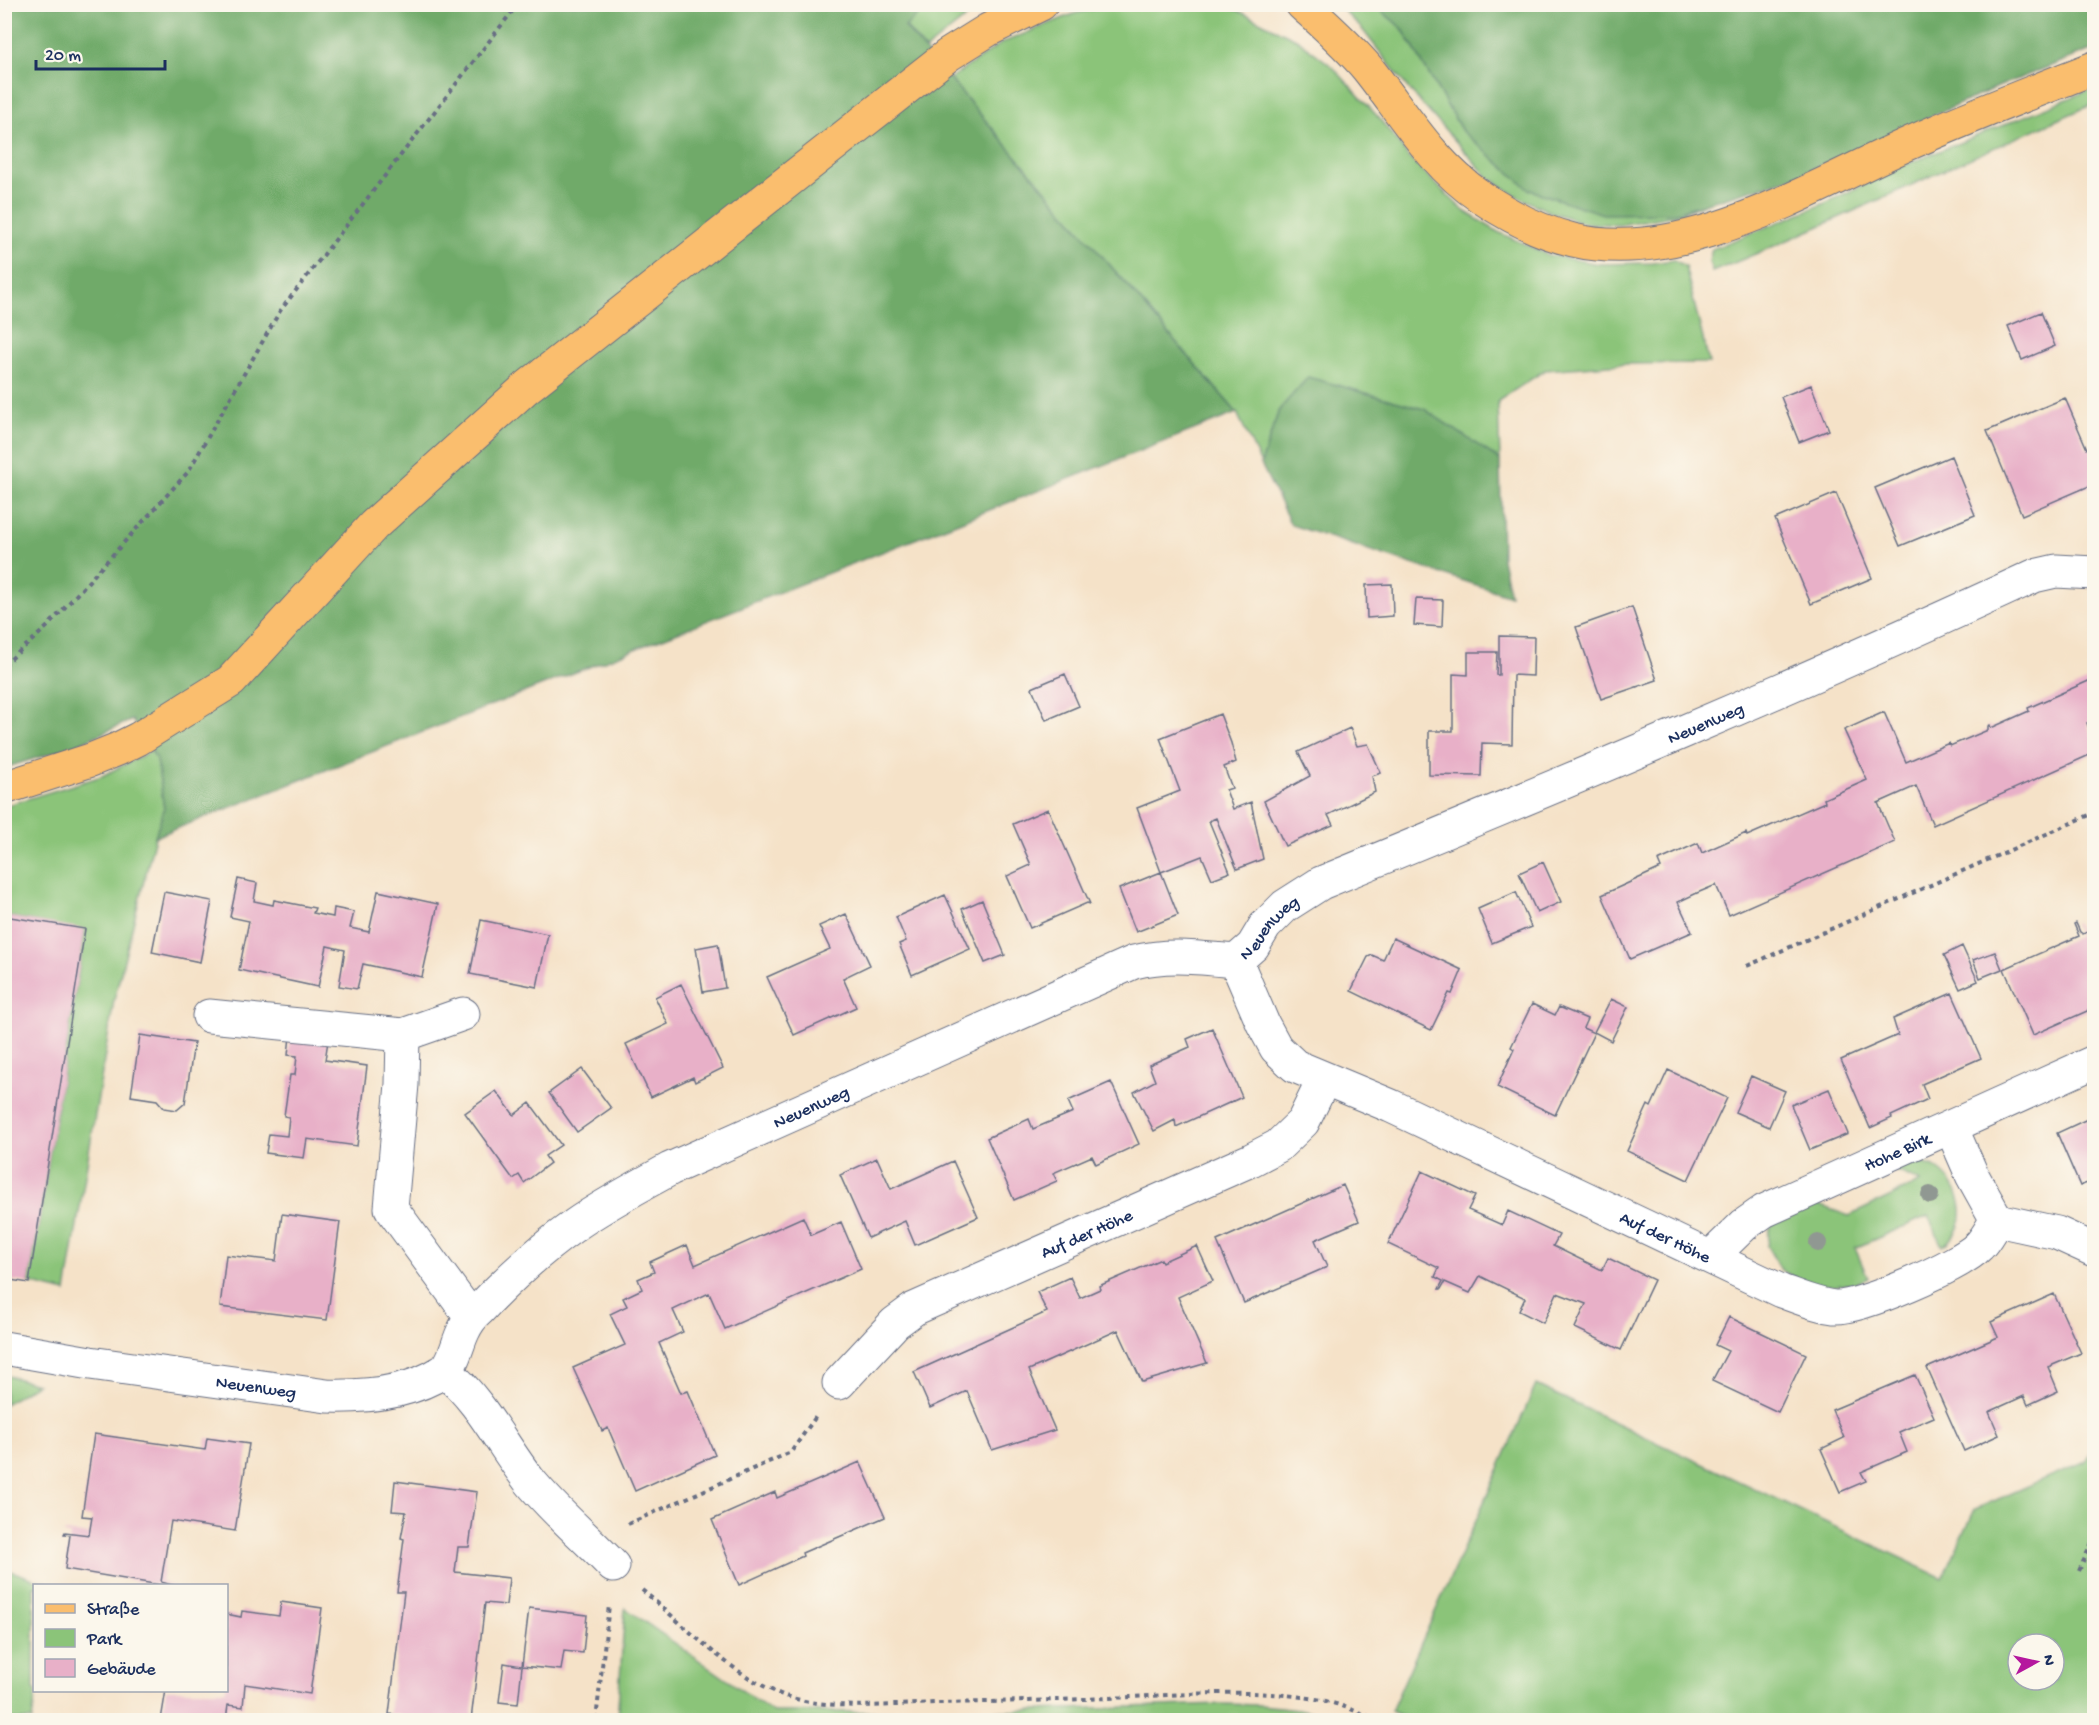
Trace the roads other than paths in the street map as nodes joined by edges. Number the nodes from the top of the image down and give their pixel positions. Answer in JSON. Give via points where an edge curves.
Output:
{"nodes":[{"id":1,"x":1041,"y":4,"type":"edge"},
{"id":2,"x":1302,"y":4,"type":"edge"},
{"id":3,"x":2094,"y":68,"type":"edge"},
{"id":4,"x":2094,"y":573,"type":"edge"},
{"id":5,"x":4,"y":788,"type":"edge"},
{"id":6,"x":1236,"y":961,"type":"junction"},
{"id":7,"x":463,"y":1014,"type":"dead end"},
{"id":8,"x":209,"y":1016,"type":"dead end"},
{"id":9,"x":403,"y":1035,"type":"junction"},
{"id":10,"x":2094,"y":1062,"type":"edge"},
{"id":11,"x":1324,"y":1079,"type":"junction"},
{"id":12,"x":1951,"y":1127,"type":"junction"},
{"id":13,"x":1997,"y":1220,"type":"junction"},
{"id":14,"x":2094,"y":1250,"type":"edge"},
{"id":15,"x":1711,"y":1257,"type":"junction"},
{"id":16,"x":471,"y":1317,"type":"junction"},
{"id":17,"x":4,"y":1348,"type":"edge"},
{"id":18,"x":444,"y":1371,"type":"junction"},
{"id":19,"x":839,"y":1383,"type":"road end"},
{"id":20,"x":605,"y":1558,"type":"road end"}],
"edges":[{"from":1,"to":5,"type":"main road","via":[[988,30],[948,56],[526,387],[374,525],[231,681],[118,749]]},
{"from":2,"to":3,"type":"main road","via":[[1367,69],[1424,143],[1480,196],[1533,228],[1575,241],[1605,244],[1664,241],[1741,219],[1911,142]]},
{"from":4,"to":6,"type":"street","name":"Neuenweg","via":[[2056,571],[2034,576],[1804,681],[1320,883],[1284,906]]},
{"from":6,"to":11,"type":"street","name":"Auf der Höhe","via":[[1276,1048],[1295,1066]]},
{"from":6,"to":16,"type":"street","name":"Neuenweg","via":[[1170,956],[1134,962],[670,1169],[575,1225]]},
{"from":7,"to":9,"type":"street"},
{"from":8,"to":9,"type":"street"},
{"from":9,"to":16,"type":"street","via":[[391,1208]]},
{"from":10,"to":12,"type":"street","name":"Hohe Birk"},
{"from":11,"to":15,"type":"street","name":"Auf der Höhe","via":[[1391,1106]]},
{"from":11,"to":19,"type":"street","name":"Auf der Höhe","via":[[1303,1122],[1278,1146],[914,1309],[895,1323]]},
{"from":12,"to":13,"type":"street"},
{"from":12,"to":15,"type":"street","name":"Hohe Birk","via":[[1764,1211]]},
{"from":13,"to":14,"type":"street","via":[[2057,1233]]},
{"from":13,"to":15,"type":"street","name":"Auf der Höhe","via":[[1978,1247],[1953,1264],[1852,1306],[1834,1307],[1790,1294]]},
{"from":16,"to":18,"type":"street","name":"Neuenweg"},
{"from":17,"to":18,"type":"street","name":"Neuenweg","via":[[346,1397],[420,1383]]},
{"from":18,"to":20,"type":"street","via":[[467,1393],[547,1500]]}]}
